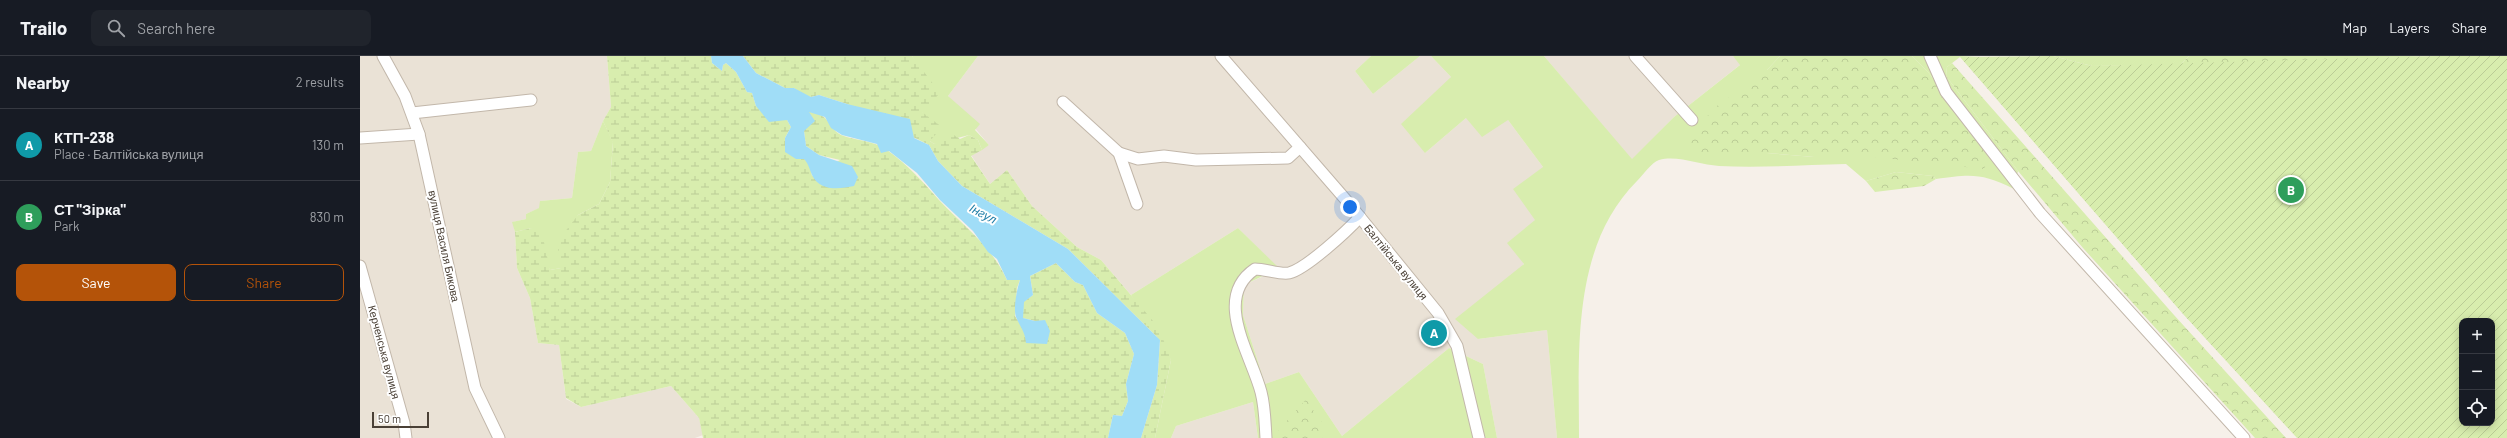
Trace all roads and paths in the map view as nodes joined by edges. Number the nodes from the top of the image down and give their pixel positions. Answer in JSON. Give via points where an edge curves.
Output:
{"nodes":[{"id":1,"x":383,"y":56,"type":"edge"},
{"id":2,"x":1221,"y":56,"type":"edge"},
{"id":3,"x":1635,"y":56,"type":"edge"},
{"id":4,"x":1930,"y":56,"type":"edge"},
{"id":5,"x":531,"y":100,"type":"dead end"},
{"id":6,"x":1063,"y":102,"type":"dead end"},
{"id":7,"x":412,"y":113,"type":"junction"},
{"id":8,"x":1692,"y":120,"type":"dead end"},
{"id":9,"x":420,"y":134,"type":"junction"},
{"id":10,"x":360,"y":138,"type":"edge"},
{"id":11,"x":1300,"y":147,"type":"junction"},
{"id":12,"x":1119,"y":154,"type":"junction"},
{"id":13,"x":1137,"y":204,"type":"dead end"},
{"id":14,"x":1360,"y":217,"type":"junction"},
{"id":15,"x":360,"y":266,"type":"edge"},
{"id":16,"x":406,"y":438,"type":"edge"},
{"id":17,"x":499,"y":438,"type":"edge"},
{"id":18,"x":1266,"y":438,"type":"edge"},
{"id":19,"x":1479,"y":438,"type":"edge"},
{"id":20,"x":2244,"y":438,"type":"edge"}],
"edges":[{"from":1,"to":7,"type":"street","name":"вулиця Василя Бикова"},
{"from":2,"to":11,"type":"street","name":"Балтійська вулиця"},
{"from":3,"to":8,"type":"street"},
{"from":4,"to":20,"type":"street","via":[[1946,92],[2040,212]]},
{"from":5,"to":7,"type":"street"},
{"from":6,"to":12,"type":"street"},
{"from":7,"to":9,"type":"street","name":"вулиця Василя Бикова"},
{"from":9,"to":10,"type":"street"},
{"from":9,"to":17,"type":"street","name":"вулиця Василя Бикова","via":[[475,388]]},
{"from":11,"to":12,"type":"street","via":[[1288,158],[1196,160],[1164,156],[1138,159]]},
{"from":11,"to":14,"type":"street","name":"Балтійська вулиця"},
{"from":12,"to":13,"type":"street"},
{"from":14,"to":18,"type":"street","via":[[1347,231],[1289,273],[1256,269],[1246,275],[1237,289],[1235,312],[1240,336],[1262,394]]},
{"from":14,"to":19,"type":"street","name":"Балтійська вулиця","via":[[1438,313],[1457,346]]},
{"from":15,"to":16,"type":"street","name":"Керченська вулиця"}]}
